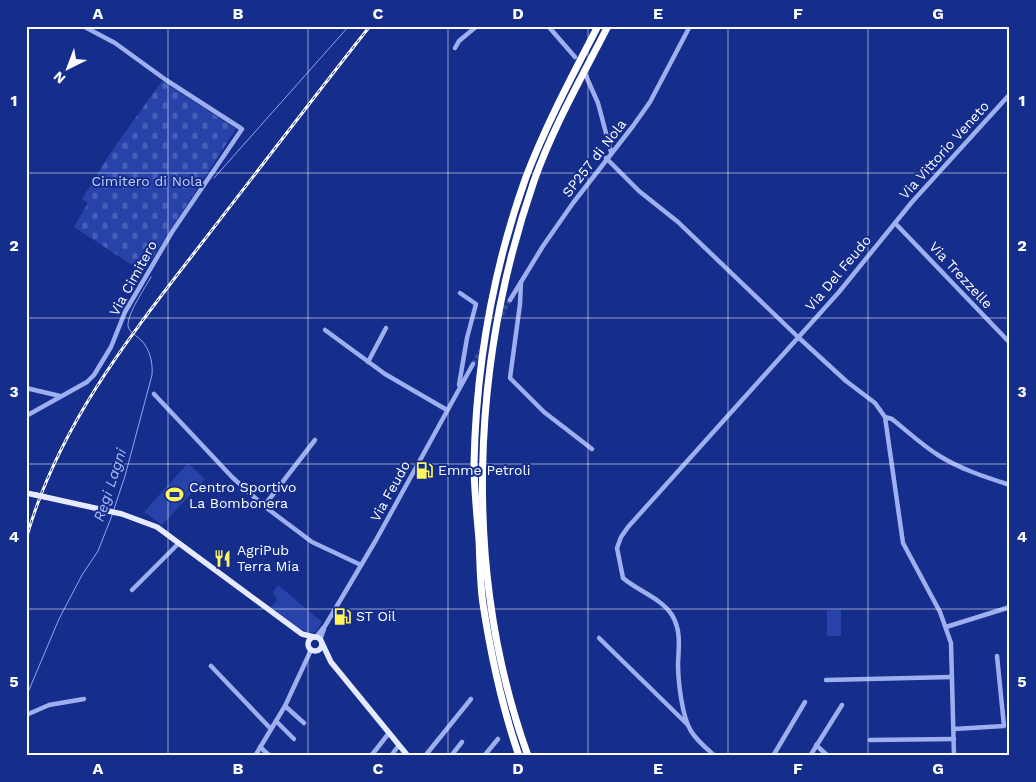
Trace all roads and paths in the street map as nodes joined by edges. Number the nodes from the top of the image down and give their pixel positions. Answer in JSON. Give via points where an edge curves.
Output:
{"nodes":[{"id":1,"x":83,"y":26,"type":"edge"},
{"id":2,"x":478,"y":26,"type":"edge"},
{"id":3,"x":548,"y":26,"type":"edge"},
{"id":4,"x":598,"y":26,"type":"edge"},
{"id":5,"x":608,"y":26,"type":"edge"},
{"id":6,"x":690,"y":26,"type":"edge"},
{"id":7,"x":455,"y":48,"type":"dead end"},
{"id":8,"x":575,"y":57,"type":"dead end"},
{"id":9,"x":586,"y":76,"type":"dead end"},
{"id":10,"x":1010,"y":94,"type":"edge"},
{"id":11,"x":611,"y":152,"type":"junction"},
{"id":12,"x":606,"y":158,"type":"junction"},
{"id":13,"x":895,"y":223,"type":"junction"},
{"id":14,"x":522,"y":281,"type":"junction"},
{"id":15,"x":460,"y":293,"type":"dead end"},
{"id":16,"x":510,"y":300,"type":"tunnel mouth"},
{"id":17,"x":386,"y":328,"type":"dead end"},
{"id":18,"x":325,"y":330,"type":"dead end"},
{"id":19,"x":798,"y":338,"type":"junction"},
{"id":20,"x":1010,"y":343,"type":"edge"},
{"id":21,"x":368,"y":362,"type":"junction"},
{"id":22,"x":473,"y":364,"type":"tunnel mouth"},
{"id":23,"x":26,"y":388,"type":"edge"},
{"id":24,"x":458,"y":389,"type":"junction"},
{"id":25,"x":154,"y":394,"type":"dead end"},
{"id":26,"x":60,"y":396,"type":"junction"},
{"id":27,"x":447,"y":410,"type":"junction"},
{"id":28,"x":26,"y":416,"type":"edge"},
{"id":29,"x":885,"y":417,"type":"junction"},
{"id":30,"x":315,"y":440,"type":"dead end"},
{"id":31,"x":592,"y":449,"type":"dead end"},
{"id":32,"x":1010,"y":485,"type":"edge"},
{"id":33,"x":26,"y":493,"type":"edge"},
{"id":34,"x":264,"y":506,"type":"junction"},
{"id":35,"x":179,"y":543,"type":"junction"},
{"id":36,"x":361,"y":566,"type":"junction"},
{"id":37,"x":132,"y":590,"type":"dead end"},
{"id":38,"x":1010,"y":607,"type":"edge"},
{"id":39,"x":286,"y":623,"type":"junction"},
{"id":40,"x":946,"y":627,"type":"junction"},
{"id":41,"x":599,"y":638,"type":"dead end"},
{"id":42,"x":318,"y":639,"type":"junction"},
{"id":43,"x":311,"y":649,"type":"junction"},
{"id":44,"x":997,"y":656,"type":"dead end"},
{"id":45,"x":331,"y":662,"type":"junction"},
{"id":46,"x":211,"y":666,"type":"dead end"},
{"id":47,"x":952,"y":677,"type":"junction"},
{"id":48,"x":826,"y":680,"type":"dead end"},
{"id":49,"x":84,"y":699,"type":"dead end"},
{"id":50,"x":471,"y":699,"type":"dead end"},
{"id":51,"x":805,"y":702,"type":"dead end"},
{"id":52,"x":842,"y":705,"type":"dead end"},
{"id":53,"x":285,"y":706,"type":"junction"},
{"id":54,"x":26,"y":715,"type":"edge"},
{"id":55,"x":276,"y":721,"type":"junction"},
{"id":56,"x":304,"y":723,"type":"dead end"},
{"id":57,"x":687,"y":724,"type":"junction"},
{"id":58,"x":954,"y":728,"type":"junction"},
{"id":59,"x":271,"y":729,"type":"junction"},
{"id":60,"x":389,"y":733,"type":"junction"},
{"id":61,"x":294,"y":738,"type":"dead end"},
{"id":62,"x":498,"y":739,"type":"dead end"},
{"id":63,"x":954,"y":739,"type":"junction"},
{"id":64,"x":870,"y":740,"type":"dead end"},
{"id":65,"x":462,"y":742,"type":"dead end"},
{"id":66,"x":399,"y":745,"type":"junction"},
{"id":67,"x":816,"y":745,"type":"junction"},
{"id":68,"x":260,"y":747,"type":"junction"},
{"id":69,"x":255,"y":756,"type":"edge"},
{"id":70,"x":270,"y":756,"type":"edge"},
{"id":71,"x":371,"y":756,"type":"edge"},
{"id":72,"x":391,"y":756,"type":"edge"},
{"id":73,"x":408,"y":756,"type":"edge"},
{"id":74,"x":425,"y":756,"type":"edge"},
{"id":75,"x":451,"y":756,"type":"edge"},
{"id":76,"x":484,"y":756,"type":"edge"},
{"id":77,"x":519,"y":756,"type":"edge"},
{"id":78,"x":528,"y":756,"type":"edge"},
{"id":79,"x":715,"y":756,"type":"edge"},
{"id":80,"x":773,"y":756,"type":"edge"},
{"id":81,"x":810,"y":756,"type":"edge"},
{"id":82,"x":828,"y":756,"type":"edge"},
{"id":83,"x":954,"y":756,"type":"edge"}],
"edges":[{"from":1,"to":26,"type":"street","name":"Via Cimitero","via":[[115,43],[242,129],[172,232],[125,312],[111,347],[94,375]]},
{"from":2,"to":7,"type":"street"},
{"from":3,"to":8,"type":"street"},
{"from":4,"to":77,"type":"highway","via":[[548,123],[526,178],[499,267],[481,370],[474,465],[483,604],[495,674]]},
{"from":5,"to":78,"type":"highway","via":[[556,127],[534,179],[507,272],[489,370],[483,465],[490,602],[504,674]]},
{"from":6,"to":11,"type":"street","name":"SP257 di Nola","via":[[650,102]]},
{"from":9,"to":11,"type":"street","via":[[598,103]]},
{"from":10,"to":13,"type":"street","name":"Via Vittorio Veneto"},
{"from":11,"to":12,"type":"street","name":"SP257 di Nola"},
{"from":12,"to":14,"type":"street","name":"SP257 di Nola","via":[[548,238]]},
{"from":12,"to":19,"type":"street","via":[[639,191],[678,222]]},
{"from":13,"to":19,"type":"street","name":"Via Del Feudo"},
{"from":13,"to":20,"type":"street","name":"Via Trezzelle"},
{"from":14,"to":16,"type":"street","name":"SP257 di Nola"},
{"from":14,"to":31,"type":"street","via":[[510,378]]},
{"from":15,"to":24,"type":"street","via":[[476,304],[466,338]]},
{"from":17,"to":21,"type":"street"},
{"from":18,"to":21,"type":"street"},
{"from":19,"to":29,"type":"street","via":[[875,403]]},
{"from":19,"to":57,"type":"street","name":"Via Del Feudo","via":[[651,500],[624,532],[619,543],[623,578],[664,606],[678,627],[678,667]]},
{"from":21,"to":27,"type":"street"},
{"from":22,"to":24,"type":"street","name":"Via Feudo"},
{"from":23,"to":26,"type":"street"},
{"from":24,"to":27,"type":"street","name":"Via Feudo"},
{"from":25,"to":34,"type":"street","via":[[232,477]]},
{"from":26,"to":28,"type":"street","name":"Via Cimitero"},
{"from":27,"to":36,"type":"street","name":"Via Feudo"},
{"from":29,"to":32,"type":"street","via":[[892,419],[937,455]]},
{"from":29,"to":40,"type":"street","via":[[903,543]]},
{"from":30,"to":34,"type":"street"},
{"from":33,"to":35,"type":"main road","bridge":true,"via":[[122,514],[157,527]]},
{"from":34,"to":36,"type":"street","via":[[312,542]]},
{"from":35,"to":37,"type":"street"},
{"from":35,"to":39,"type":"main road"},
{"from":36,"to":42,"type":"street","name":"Via Feudo"},
{"from":38,"to":40,"type":"street"},
{"from":39,"to":42,"type":"main road","via":[[302,634]]},
{"from":39,"to":43,"type":"main road"},
{"from":40,"to":47,"type":"street","via":[[951,643]]},
{"from":41,"to":57,"type":"street"},
{"from":42,"to":43,"type":"main road","via":[[309,641]]},
{"from":42,"to":43,"type":"main road","via":[[320,650]]},
{"from":42,"to":45,"type":"main road"},
{"from":43,"to":45,"type":"main road"},
{"from":43,"to":53,"type":"street"},
{"from":44,"to":58,"type":"street","via":[[1004,726]]},
{"from":45,"to":60,"type":"main road"},
{"from":46,"to":59,"type":"street"},
{"from":47,"to":48,"type":"street"},
{"from":47,"to":58,"type":"street"},
{"from":49,"to":54,"type":"street","via":[[49,704]]},
{"from":50,"to":74,"type":"street"},
{"from":51,"to":80,"type":"street"},
{"from":52,"to":67,"type":"street"},
{"from":53,"to":55,"type":"street"},
{"from":53,"to":56,"type":"street"},
{"from":55,"to":59,"type":"street"},
{"from":55,"to":61,"type":"street"},
{"from":57,"to":79,"type":"street"},
{"from":58,"to":63,"type":"street"},
{"from":59,"to":68,"type":"street"},
{"from":60,"to":66,"type":"main road"},
{"from":60,"to":71,"type":"street"},
{"from":62,"to":76,"type":"street"},
{"from":63,"to":64,"type":"street"},
{"from":63,"to":83,"type":"street"},
{"from":65,"to":75,"type":"street"},
{"from":66,"to":72,"type":"street"},
{"from":66,"to":73,"type":"main road"},
{"from":67,"to":81,"type":"street"},
{"from":67,"to":82,"type":"street"},
{"from":68,"to":69,"type":"street"},
{"from":68,"to":70,"type":"street"}]}
